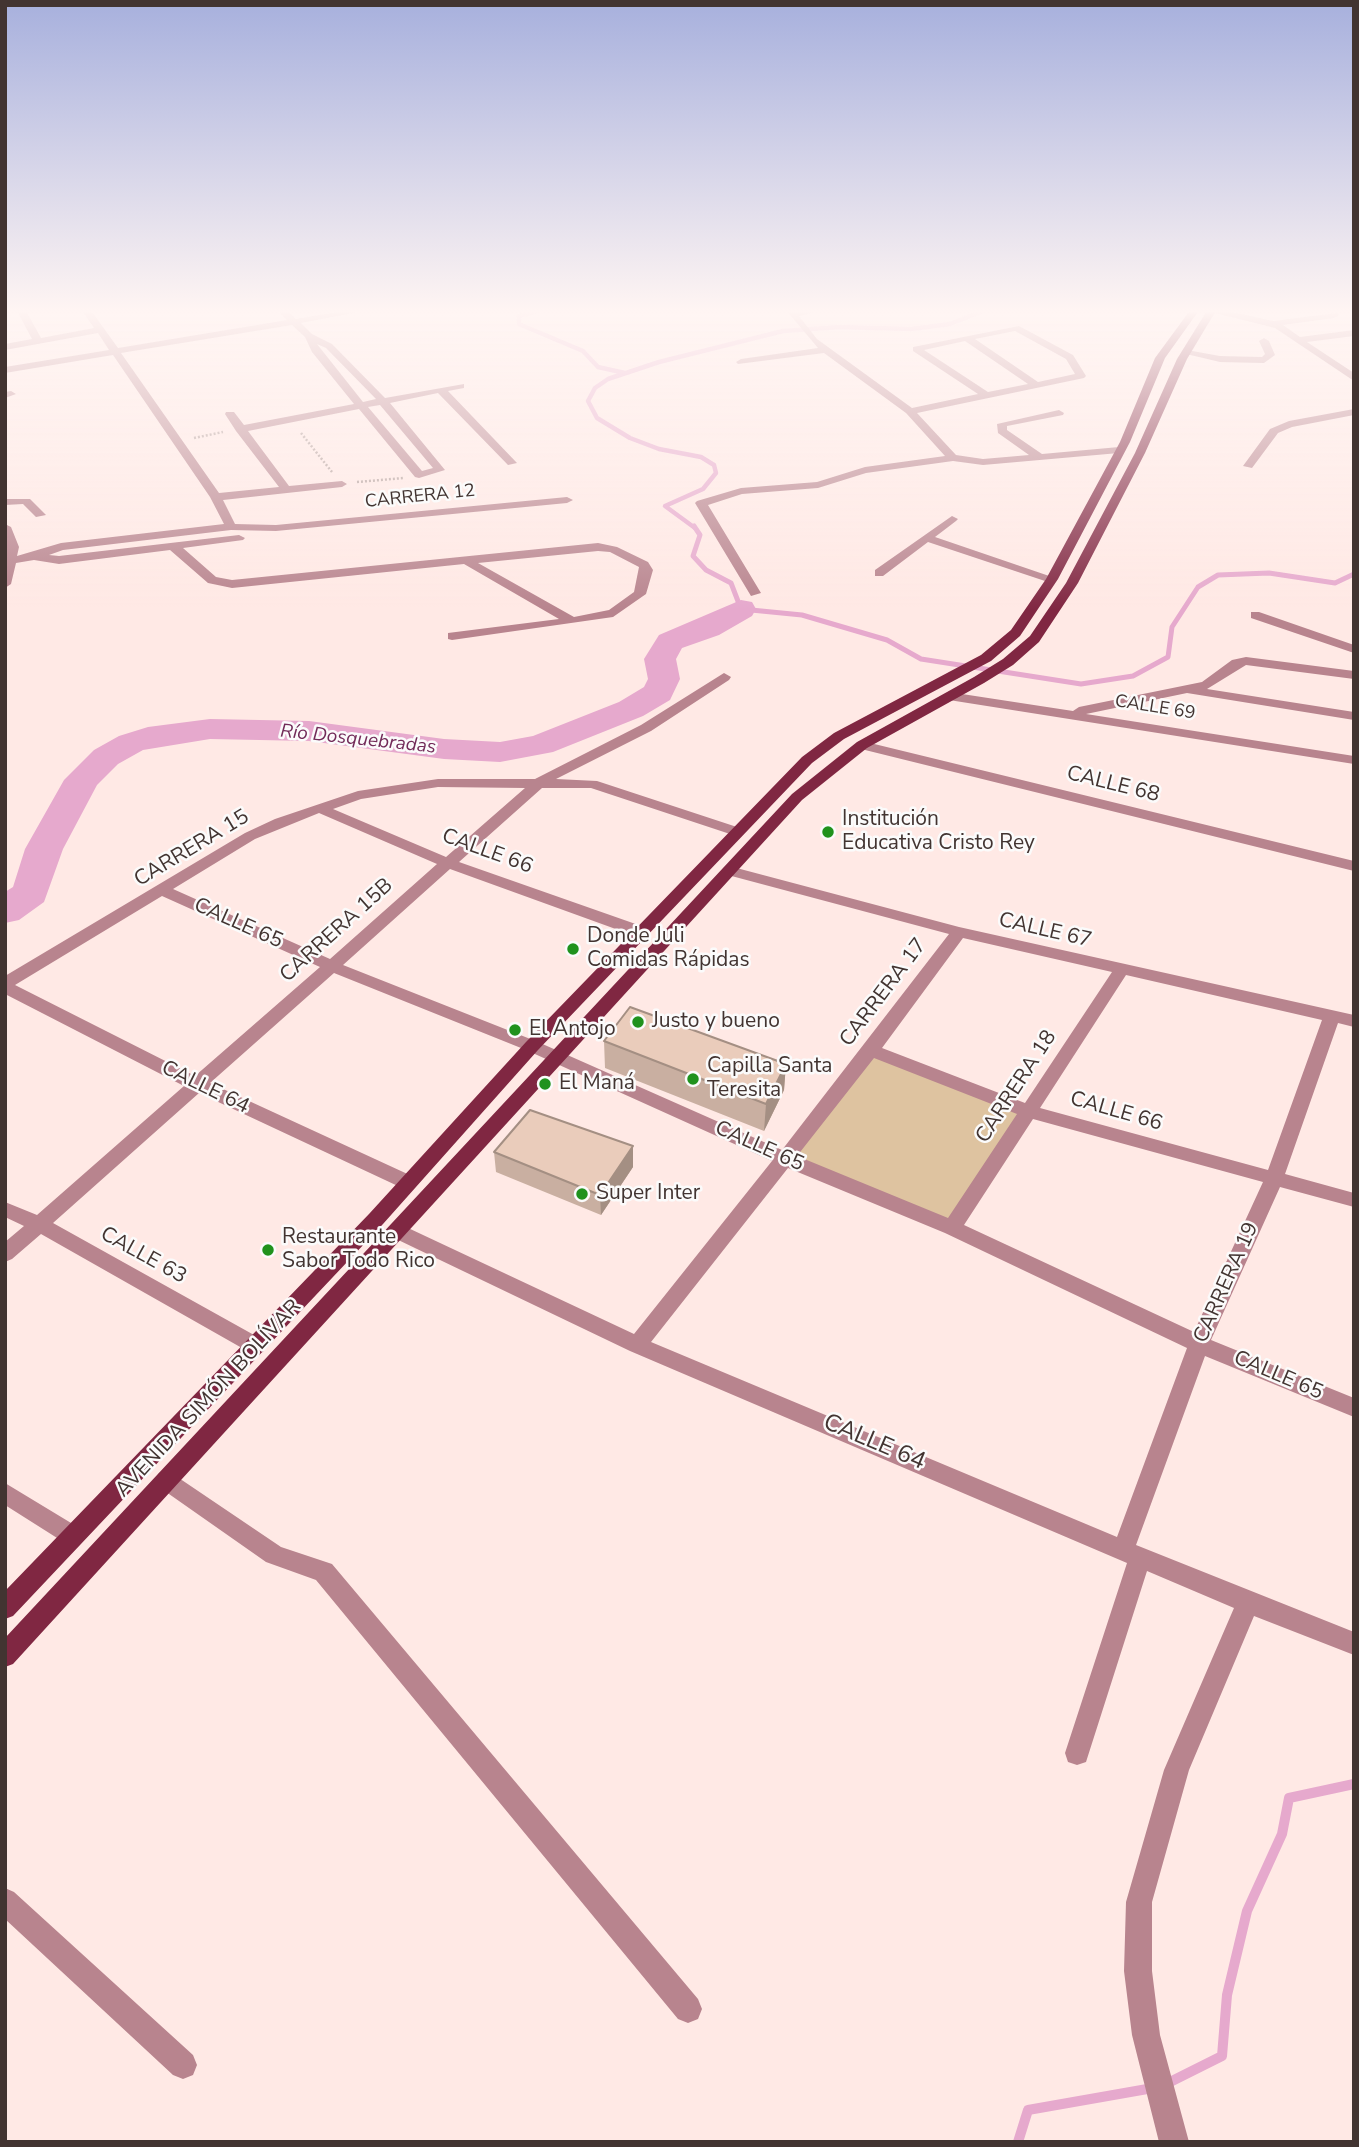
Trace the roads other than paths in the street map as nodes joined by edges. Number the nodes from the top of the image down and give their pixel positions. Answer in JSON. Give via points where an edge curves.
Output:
{"nodes":[{"id":1,"x":154,"y":409,"type":"edge"},
{"id":2,"x":337,"y":409,"type":"edge"},
{"id":3,"x":366,"y":409,"type":"edge"},
{"id":4,"x":390,"y":409,"type":"edge"},
{"id":5,"x":460,"y":409,"type":"edge"},
{"id":6,"x":908,"y":409,"type":"edge"},
{"id":7,"x":919,"y":409,"type":"edge"},
{"id":8,"x":1137,"y":409,"type":"edge"},
{"id":9,"x":1159,"y":409,"type":"edge"},
{"id":10,"x":910,"y":411,"type":"junction"},
{"id":11,"x":1354,"y":412,"type":"edge"},
{"id":12,"x":1059,"y":413,"type":"dead end"},
{"id":13,"x":230,"y":414,"type":"dead end"},
{"id":14,"x":240,"y":429,"type":"junction"},
{"id":15,"x":1119,"y":450,"type":"junction"},
{"id":16,"x":1038,"y":456,"type":"junction"},
{"id":17,"x":953,"y":458,"type":"junction"},
{"id":18,"x":512,"y":463,"type":"dead end"},
{"id":19,"x":1248,"y":466,"type":"dead end"},
{"id":20,"x":341,"y":484,"type":"road end"},
{"id":21,"x":285,"y":488,"type":"junction"},
{"id":22,"x":216,"y":497,"type":"junction"},
{"id":23,"x":567,"y":500,"type":"dead end"},
{"id":24,"x":5,"y":502,"type":"edge"},
{"id":25,"x":40,"y":515,"type":"dead end"},
{"id":26,"x":952,"y":519,"type":"dead end"},
{"id":27,"x":5,"y":527,"type":"edge"},
{"id":28,"x":231,"y":527,"type":"junction"},
{"id":29,"x":276,"y":528,"type":"junction"},
{"id":30,"x":1079,"y":529,"type":"junction"},
{"id":31,"x":1099,"y":532,"type":"junction"},
{"id":32,"x":926,"y":538,"type":"junction"},
{"id":33,"x":174,"y":547,"type":"junction"},
{"id":34,"x":36,"y":556,"type":"junction"},
{"id":35,"x":465,"y":560,"type":"junction"},
{"id":36,"x":9,"y":561,"type":"edge"},
{"id":37,"x":879,"y":573,"type":"dead end"},
{"id":38,"x":1052,"y":579,"type":"junction"},
{"id":39,"x":5,"y":584,"type":"edge"},
{"id":40,"x":755,"y":593,"type":"dead end"},
{"id":41,"x":1255,"y":615,"type":"dead end"},
{"id":42,"x":572,"y":621,"type":"junction"},
{"id":43,"x":452,"y":636,"type":"dead end"},
{"id":44,"x":1354,"y":649,"type":"edge"},
{"id":45,"x":1354,"y":675,"type":"edge"},
{"id":46,"x":724,"y":677,"type":"dead end"},
{"id":47,"x":1185,"y":689,"type":"junction"},
{"id":48,"x":950,"y":696,"type":"junction"},
{"id":49,"x":1068,"y":713,"type":"junction"},
{"id":50,"x":1354,"y":716,"type":"edge"},
{"id":51,"x":862,"y":745,"type":"junction"},
{"id":52,"x":1354,"y":760,"type":"edge"},
{"id":53,"x":540,"y":782,"type":"junction"},
{"id":54,"x":319,"y":808,"type":"junction"},
{"id":55,"x":738,"y":832,"type":"junction"},
{"id":56,"x":447,"y":863,"type":"junction"},
{"id":57,"x":1354,"y":866,"type":"edge"},
{"id":58,"x":729,"y":871,"type":"junction"},
{"id":59,"x":163,"y":891,"type":"junction"},
{"id":60,"x":641,"y":932,"type":"junction"},
{"id":61,"x":958,"y":932,"type":"junction"},
{"id":62,"x":334,"y":967,"type":"junction"},
{"id":63,"x":1121,"y":970,"type":"junction"},
{"id":64,"x":5,"y":986,"type":"edge"},
{"id":65,"x":1331,"y":1018,"type":"junction"},
{"id":66,"x":1354,"y":1021,"type":"edge"},
{"id":67,"x":532,"y":1046,"type":"junction"},
{"id":68,"x":871,"y":1050,"type":"junction"},
{"id":69,"x":558,"y":1057,"type":"junction"},
{"id":70,"x":195,"y":1084,"type":"junction"},
{"id":71,"x":1028,"y":1111,"type":"junction"},
{"id":72,"x":783,"y":1158,"type":"junction"},
{"id":73,"x":1274,"y":1179,"type":"junction"},
{"id":74,"x":407,"y":1182,"type":"junction"},
{"id":75,"x":1354,"y":1200,"type":"edge"},
{"id":76,"x":5,"y":1209,"type":"edge"},
{"id":77,"x":39,"y":1224,"type":"junction"},
{"id":78,"x":952,"y":1228,"type":"junction"},
{"id":79,"x":399,"y":1232,"type":"junction"},
{"id":80,"x":5,"y":1254,"type":"edge"},
{"id":81,"x":1199,"y":1344,"type":"junction"},
{"id":82,"x":637,"y":1345,"type":"junction"},
{"id":83,"x":256,"y":1346,"type":"junction"},
{"id":84,"x":1354,"y":1408,"type":"edge"},
{"id":85,"x":167,"y":1480,"type":"junction"},
{"id":86,"x":5,"y":1493,"type":"edge"},
{"id":87,"x":72,"y":1536,"type":"junction"},
{"id":88,"x":1132,"y":1552,"type":"junction"},
{"id":89,"x":1248,"y":1603,"type":"junction"},
{"id":90,"x":5,"y":1608,"type":"edge"},
{"id":91,"x":1354,"y":1644,"type":"edge"},
{"id":92,"x":5,"y":1656,"type":"edge"},
{"id":93,"x":1077,"y":1753,"type":"dead end"},
{"id":94,"x":5,"y":1901,"type":"edge"},
{"id":95,"x":688,"y":2008,"type":"dead end"},
{"id":96,"x":183,"y":2065,"type":"dead end"},
{"id":97,"x":1172,"y":2138,"type":"edge"}],
"edges":[{"from":1,"to":22,"type":"street"},
{"from":2,"to":14,"type":"street"},
{"from":3,"to":4,"type":"street","via":[[419,475],[440,470]]},
{"from":5,"to":18,"type":"street"},
{"from":6,"to":10,"type":"street"},
{"from":7,"to":10,"type":"street"},
{"from":8,"to":15,"type":"main road","name":"AVENIDA SIMÓN BOLÍVAR"},
{"from":9,"to":31,"type":"main road","name":"AVENIDA SIMÓN BOLÍVAR"},
{"from":10,"to":17,"type":"street"},
{"from":11,"to":19,"type":"street","via":[[1311,417],[1274,431]]},
{"from":12,"to":16,"type":"street","via":[[1002,424],[1002,431]]},
{"from":13,"to":14,"type":"street"},
{"from":14,"to":21,"type":"street"},
{"from":15,"to":16,"type":"street"},
{"from":15,"to":30,"type":"main road","name":"AVENIDA SIMÓN BOLÍVAR"},
{"from":16,"to":17,"type":"street","via":[[983,462]]},
{"from":17,"to":40,"type":"street","via":[[865,470],[818,485],[741,491],[701,503]]},
{"from":20,"to":21,"type":"street"},
{"from":21,"to":22,"type":"street"},
{"from":22,"to":28,"type":"street"},
{"from":23,"to":29,"type":"street","name":"CARRERA 12"},
{"from":24,"to":25,"type":"street","via":[[26,501]]},
{"from":26,"to":32,"type":"street"},
{"from":27,"to":36,"type":"street","via":[[13,547]]},
{"from":28,"to":29,"type":"street","name":"CARRERA 12"},
{"from":28,"to":34,"type":"street","name":"CARRERA 12","via":[[61,547]]},
{"from":29,"to":33,"type":"street","name":"CARRERA 12"},
{"from":30,"to":31,"type":"main road"},
{"from":30,"to":38,"type":"main road","name":"AVENIDA SIMÓN BOLÍVAR"},
{"from":31,"to":48,"type":"main road","name":"AVENIDA SIMÓN BOLÍVAR","via":[[1035,639],[1008,662]]},
{"from":32,"to":37,"type":"street"},
{"from":32,"to":38,"type":"street"},
{"from":33,"to":34,"type":"street","name":"CARRERA 12","via":[[58,560]]},
{"from":33,"to":35,"type":"street","via":[[212,580],[232,584]]},
{"from":34,"to":36,"type":"street","name":"CARRERA 12"},
{"from":35,"to":42,"type":"street"},
{"from":35,"to":42,"type":"street","via":[[598,547],[613,549],[644,565],[647,570],[640,594],[613,613]]},
{"from":36,"to":39,"type":"street"},
{"from":38,"to":55,"type":"main road","name":"AVENIDA SIMÓN BOLÍVAR","via":[[1016,633],[986,658],[839,736],[807,760]]},
{"from":41,"to":44,"type":"street"},
{"from":42,"to":43,"type":"street"},
{"from":45,"to":47,"type":"street","via":[[1246,661],[1206,685]]},
{"from":46,"to":53,"type":"street","name":"CARRERA 15B","via":[[646,729]]},
{"from":47,"to":49,"type":"street"},
{"from":47,"to":50,"type":"street"},
{"from":48,"to":49,"type":"street","name":"CALLE 69"},
{"from":48,"to":51,"type":"main road","name":"AVENIDA SIMÓN BOLÍVAR"},
{"from":49,"to":52,"type":"street","name":"CALLE 69"},
{"from":51,"to":57,"type":"street","name":"CALLE 68"},
{"from":51,"to":58,"type":"main road","name":"AVENIDA SIMÓN BOLÍVAR","via":[[797,797]]},
{"from":53,"to":54,"type":"street","name":"CARRERA 15","via":[[438,783],[358,795]]},
{"from":53,"to":55,"type":"street","via":[[592,784]]},
{"from":53,"to":56,"type":"street","name":"CARRERA 15B"},
{"from":54,"to":56,"type":"street","name":"CALLE 66"},
{"from":54,"to":59,"type":"street","name":"CARRERA 15","via":[[250,836]]},
{"from":55,"to":60,"type":"main road","name":"AVENIDA SIMÓN BOLÍVAR"},
{"from":56,"to":60,"type":"street","name":"CALLE 66"},
{"from":56,"to":62,"type":"street","name":"CARRERA 15B"},
{"from":58,"to":61,"type":"street","name":"CALLE 67"},
{"from":58,"to":69,"type":"main road","name":"AVENIDA SIMÓN BOLÍVAR"},
{"from":59,"to":62,"type":"street","name":"CALLE 65"},
{"from":59,"to":64,"type":"street","name":"CARRERA 15"},
{"from":60,"to":67,"type":"main road","name":"AVENIDA SIMÓN BOLÍVAR"},
{"from":61,"to":63,"type":"street","name":"CALLE 67"},
{"from":61,"to":68,"type":"street","name":"CARRERA 17"},
{"from":62,"to":67,"type":"street","name":"CALLE 65"},
{"from":62,"to":70,"type":"street","name":"CARRERA 15B"},
{"from":63,"to":65,"type":"street","name":"CALLE 67"},
{"from":63,"to":71,"type":"street","name":"CARRERA 18"},
{"from":64,"to":70,"type":"street","name":"CALLE 64"},
{"from":65,"to":66,"type":"street","name":"CALLE 67"},
{"from":65,"to":73,"type":"street","name":"CARRERA 19"},
{"from":67,"to":69,"type":"street","name":"CALLE 65"},
{"from":67,"to":74,"type":"main road","name":"AVENIDA SIMÓN BOLÍVAR"},
{"from":68,"to":71,"type":"street","name":"CALLE 66"},
{"from":68,"to":72,"type":"street","name":"CARRERA 17"},
{"from":69,"to":72,"type":"street","name":"CALLE 65"},
{"from":69,"to":79,"type":"main road","name":"AVENIDA SIMÓN BOLÍVAR"},
{"from":70,"to":74,"type":"street","name":"CALLE 64"},
{"from":70,"to":77,"type":"street","name":"CARRERA 15B"},
{"from":71,"to":73,"type":"street","name":"CALLE 66"},
{"from":71,"to":78,"type":"street","name":"CARRERA 18"},
{"from":72,"to":78,"type":"street","name":"CALLE 65"},
{"from":72,"to":82,"type":"street","name":"CARRERA 17"},
{"from":73,"to":75,"type":"street","name":"CALLE 66"},
{"from":73,"to":81,"type":"street","name":"CARRERA 19"},
{"from":74,"to":83,"type":"main road","name":"AVENIDA SIMÓN BOLÍVAR"},
{"from":76,"to":77,"type":"street","name":"CALLE 63"},
{"from":77,"to":80,"type":"street","name":"CARRERA 15B"},
{"from":77,"to":83,"type":"street","name":"CALLE 63"},
{"from":78,"to":81,"type":"street","name":"CALLE 65"},
{"from":79,"to":82,"type":"street","name":"CALLE 64"},
{"from":79,"to":85,"type":"main road","name":"AVENIDA SIMÓN BOLÍVAR"},
{"from":81,"to":84,"type":"street","name":"CALLE 65"},
{"from":81,"to":88,"type":"street","name":"CARRERA 19"},
{"from":82,"to":88,"type":"street","name":"CALLE 64"},
{"from":83,"to":87,"type":"main road","name":"AVENIDA SIMÓN BOLÍVAR"},
{"from":85,"to":92,"type":"main road","name":"AVENIDA SIMÓN BOLÍVAR"},
{"from":85,"to":95,"type":"street","via":[[274,1555],[324,1572]]},
{"from":86,"to":87,"type":"street"},
{"from":87,"to":90,"type":"main road","name":"AVENIDA SIMÓN BOLÍVAR"},
{"from":88,"to":89,"type":"street","name":"CALLE 64"},
{"from":88,"to":93,"type":"street","name":"CARRERA 19"},
{"from":89,"to":91,"type":"street","name":"CALLE 64"},
{"from":89,"to":97,"type":"street","via":[[1177,1770],[1139,1902],[1138,1971],[1146,2035]]},
{"from":94,"to":96,"type":"street"}]}
